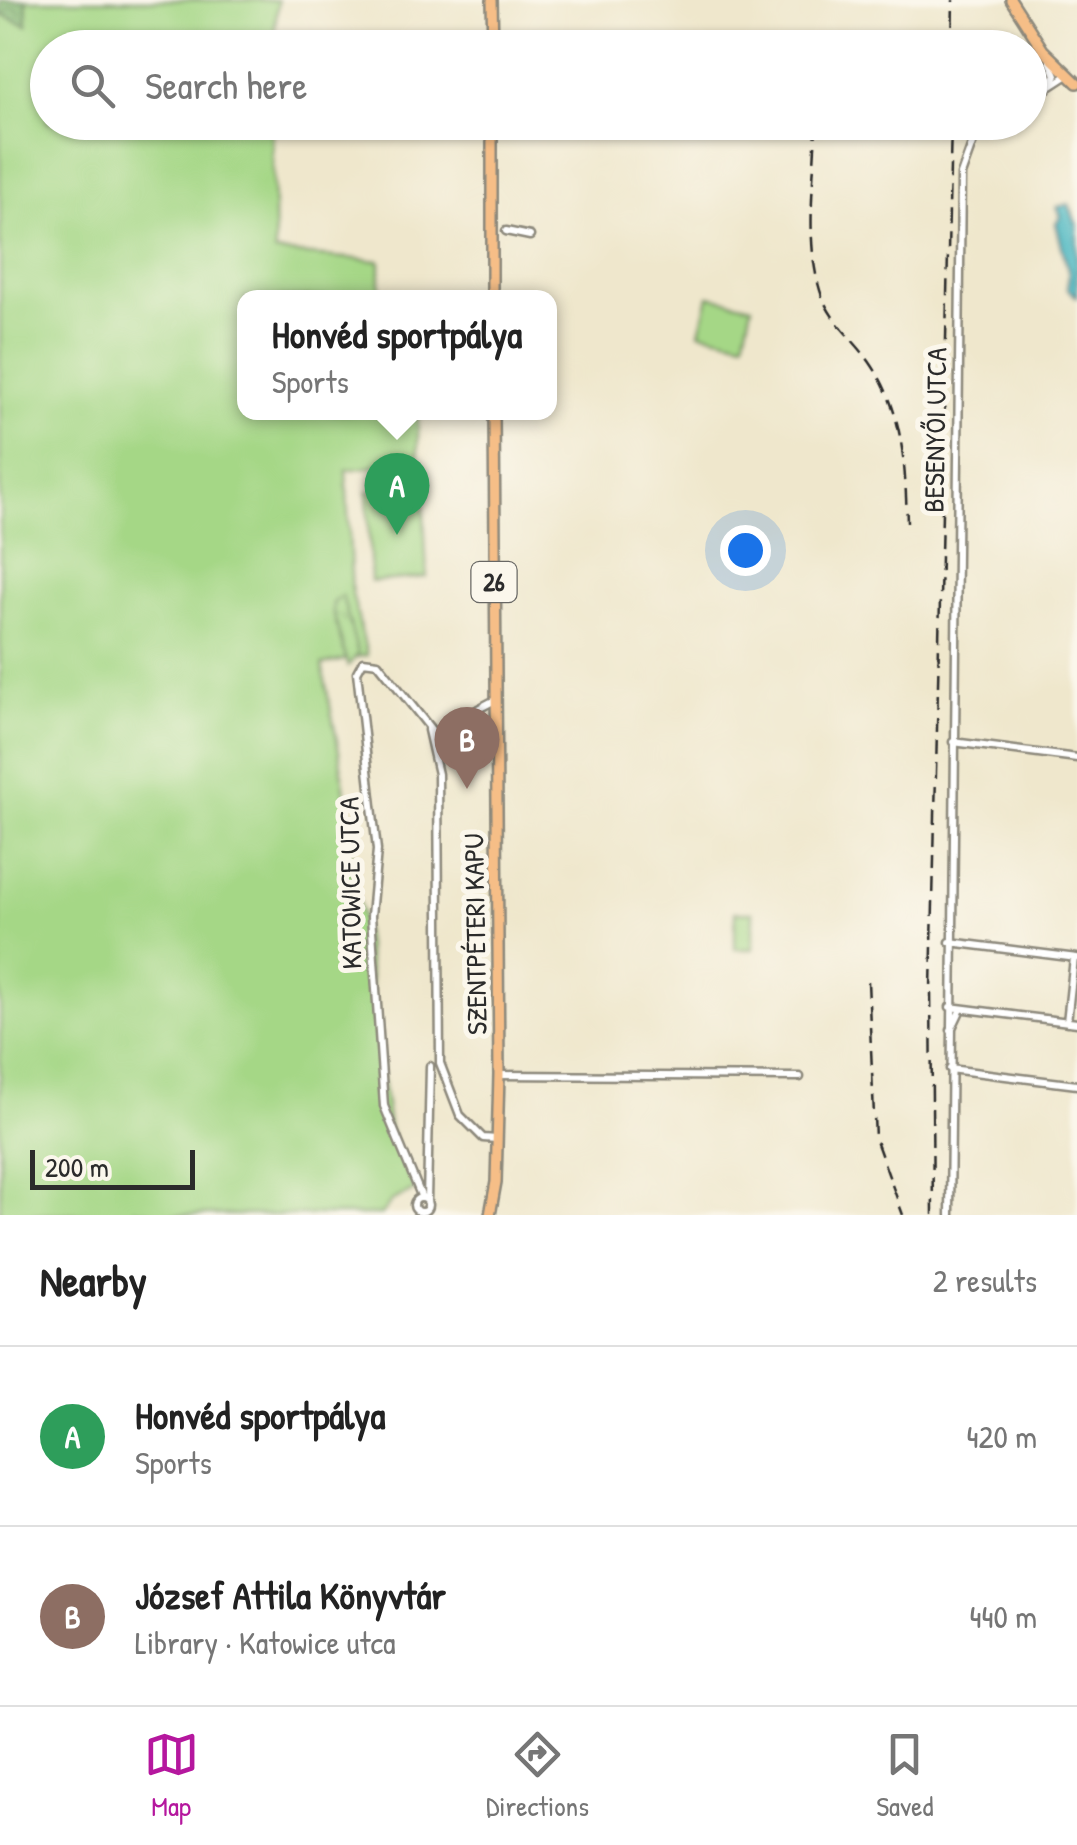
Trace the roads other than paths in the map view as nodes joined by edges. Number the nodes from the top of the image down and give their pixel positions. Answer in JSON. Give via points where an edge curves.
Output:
{"nodes":[{"id":1,"x":492,"y":0,"type":"edge"},
{"id":2,"x":1011,"y":0,"type":"edge"},
{"id":3,"x":493,"y":30,"type":"edge"},
{"id":4,"x":1030,"y":30,"type":"edge"},
{"id":5,"x":1047,"y":55,"type":"edge"},
{"id":6,"x":1047,"y":58,"type":"edge"},
{"id":7,"x":1073,"y":79,"type":"edge"},
{"id":8,"x":1047,"y":86,"type":"edge"},
{"id":9,"x":1047,"y":88,"type":"edge"},
{"id":10,"x":492,"y":140,"type":"edge"},
{"id":11,"x":974,"y":140,"type":"edge"},
{"id":12,"x":506,"y":232,"type":"dead end"},
{"id":13,"x":530,"y":236,"type":"dead end"},
{"id":14,"x":492,"y":290,"type":"edge"},
{"id":15,"x":494,"y":420,"type":"edge"},
{"id":16,"x":495,"y":700,"type":"junction"},
{"id":17,"x":428,"y":728,"type":"junction"},
{"id":18,"x":953,"y":742,"type":"junction"},
{"id":19,"x":448,"y":753,"type":"junction"},
{"id":20,"x":434,"y":758,"type":"junction"},
{"id":21,"x":1077,"y":758,"type":"edge"},
{"id":22,"x":950,"y":942,"type":"junction"},
{"id":23,"x":1075,"y":958,"type":"edge"},
{"id":24,"x":950,"y":1008,"type":"junction"},
{"id":25,"x":962,"y":1009,"type":"junction"},
{"id":26,"x":1067,"y":1022,"type":"junction"},
{"id":27,"x":1077,"y":1023,"type":"edge"},
{"id":28,"x":950,"y":1031,"type":"junction"},
{"id":29,"x":430,"y":1066,"type":"dead end"},
{"id":30,"x":950,"y":1070,"type":"junction"},
{"id":31,"x":500,"y":1075,"type":"junction"},
{"id":32,"x":800,"y":1077,"type":"dead end"},
{"id":33,"x":1077,"y":1085,"type":"edge"},
{"id":34,"x":498,"y":1139,"type":"junction"},
{"id":35,"x":424,"y":1200,"type":"junction"},
{"id":36,"x":418,"y":1214,"type":"edge"},
{"id":37,"x":490,"y":1215,"type":"edge"},
{"id":38,"x":950,"y":1215,"type":"edge"}],
"edges":[{"from":1,"to":3,"type":"main road"},
{"from":2,"to":4,"type":"main road"},
{"from":5,"to":7,"type":"main road"},
{"from":6,"to":8,"type":"street","via":[[1056,72]]},
{"from":7,"to":9,"type":"street"},
{"from":10,"to":14,"type":"main road"},
{"from":11,"to":18,"type":"street","name":"BESENYŐI UTCA","via":[[961,175]]},
{"from":12,"to":13,"type":"street"},
{"from":15,"to":16,"type":"main road","name":"SZENTPÉTERI KAPU","number":"26"},
{"from":16,"to":19,"type":"street","via":[[475,716],[476,762],[461,767]]},
{"from":16,"to":31,"type":"main road","name":"SZENTPÉTERI KAPU","number":"26"},
{"from":17,"to":19,"type":"street","name":"KATOWICE UTCA"},
{"from":17,"to":20,"type":"street","name":"KATOWICE UTCA"},
{"from":17,"to":35,"type":"street","name":"KATOWICE UTCA","via":[[378,663],[360,663],[356,682],[378,850],[371,916],[384,1106]]},
{"from":18,"to":21,"type":"street"},
{"from":18,"to":22,"type":"street","name":"BESENYŐI UTCA"},
{"from":19,"to":20,"type":"street"},
{"from":20,"to":34,"type":"street","name":"KATOWICE UTCA","via":[[440,1063],[460,1115],[483,1138]]},
{"from":22,"to":23,"type":"street"},
{"from":22,"to":24,"type":"street","name":"BESENYŐI UTCA"},
{"from":23,"to":26,"type":"street"},
{"from":24,"to":25,"type":"street"},
{"from":24,"to":28,"type":"street","name":"BESENYŐI UTCA"},
{"from":25,"to":26,"type":"street"},
{"from":25,"to":28,"type":"street"},
{"from":26,"to":27,"type":"street"},
{"from":28,"to":30,"type":"street","name":"BESENYŐI UTCA"},
{"from":29,"to":35,"type":"street"},
{"from":30,"to":33,"type":"street"},
{"from":30,"to":38,"type":"street","name":"BESENYŐI UTCA"},
{"from":31,"to":32,"type":"street"},
{"from":31,"to":34,"type":"main road","name":"SZENTPÉTERI KAPU","number":"26"},
{"from":34,"to":37,"type":"main road","name":"SZENTPÉTERI KAPU","number":"26"},
{"from":35,"to":36,"type":"street","via":[[414,1204]]}]}
